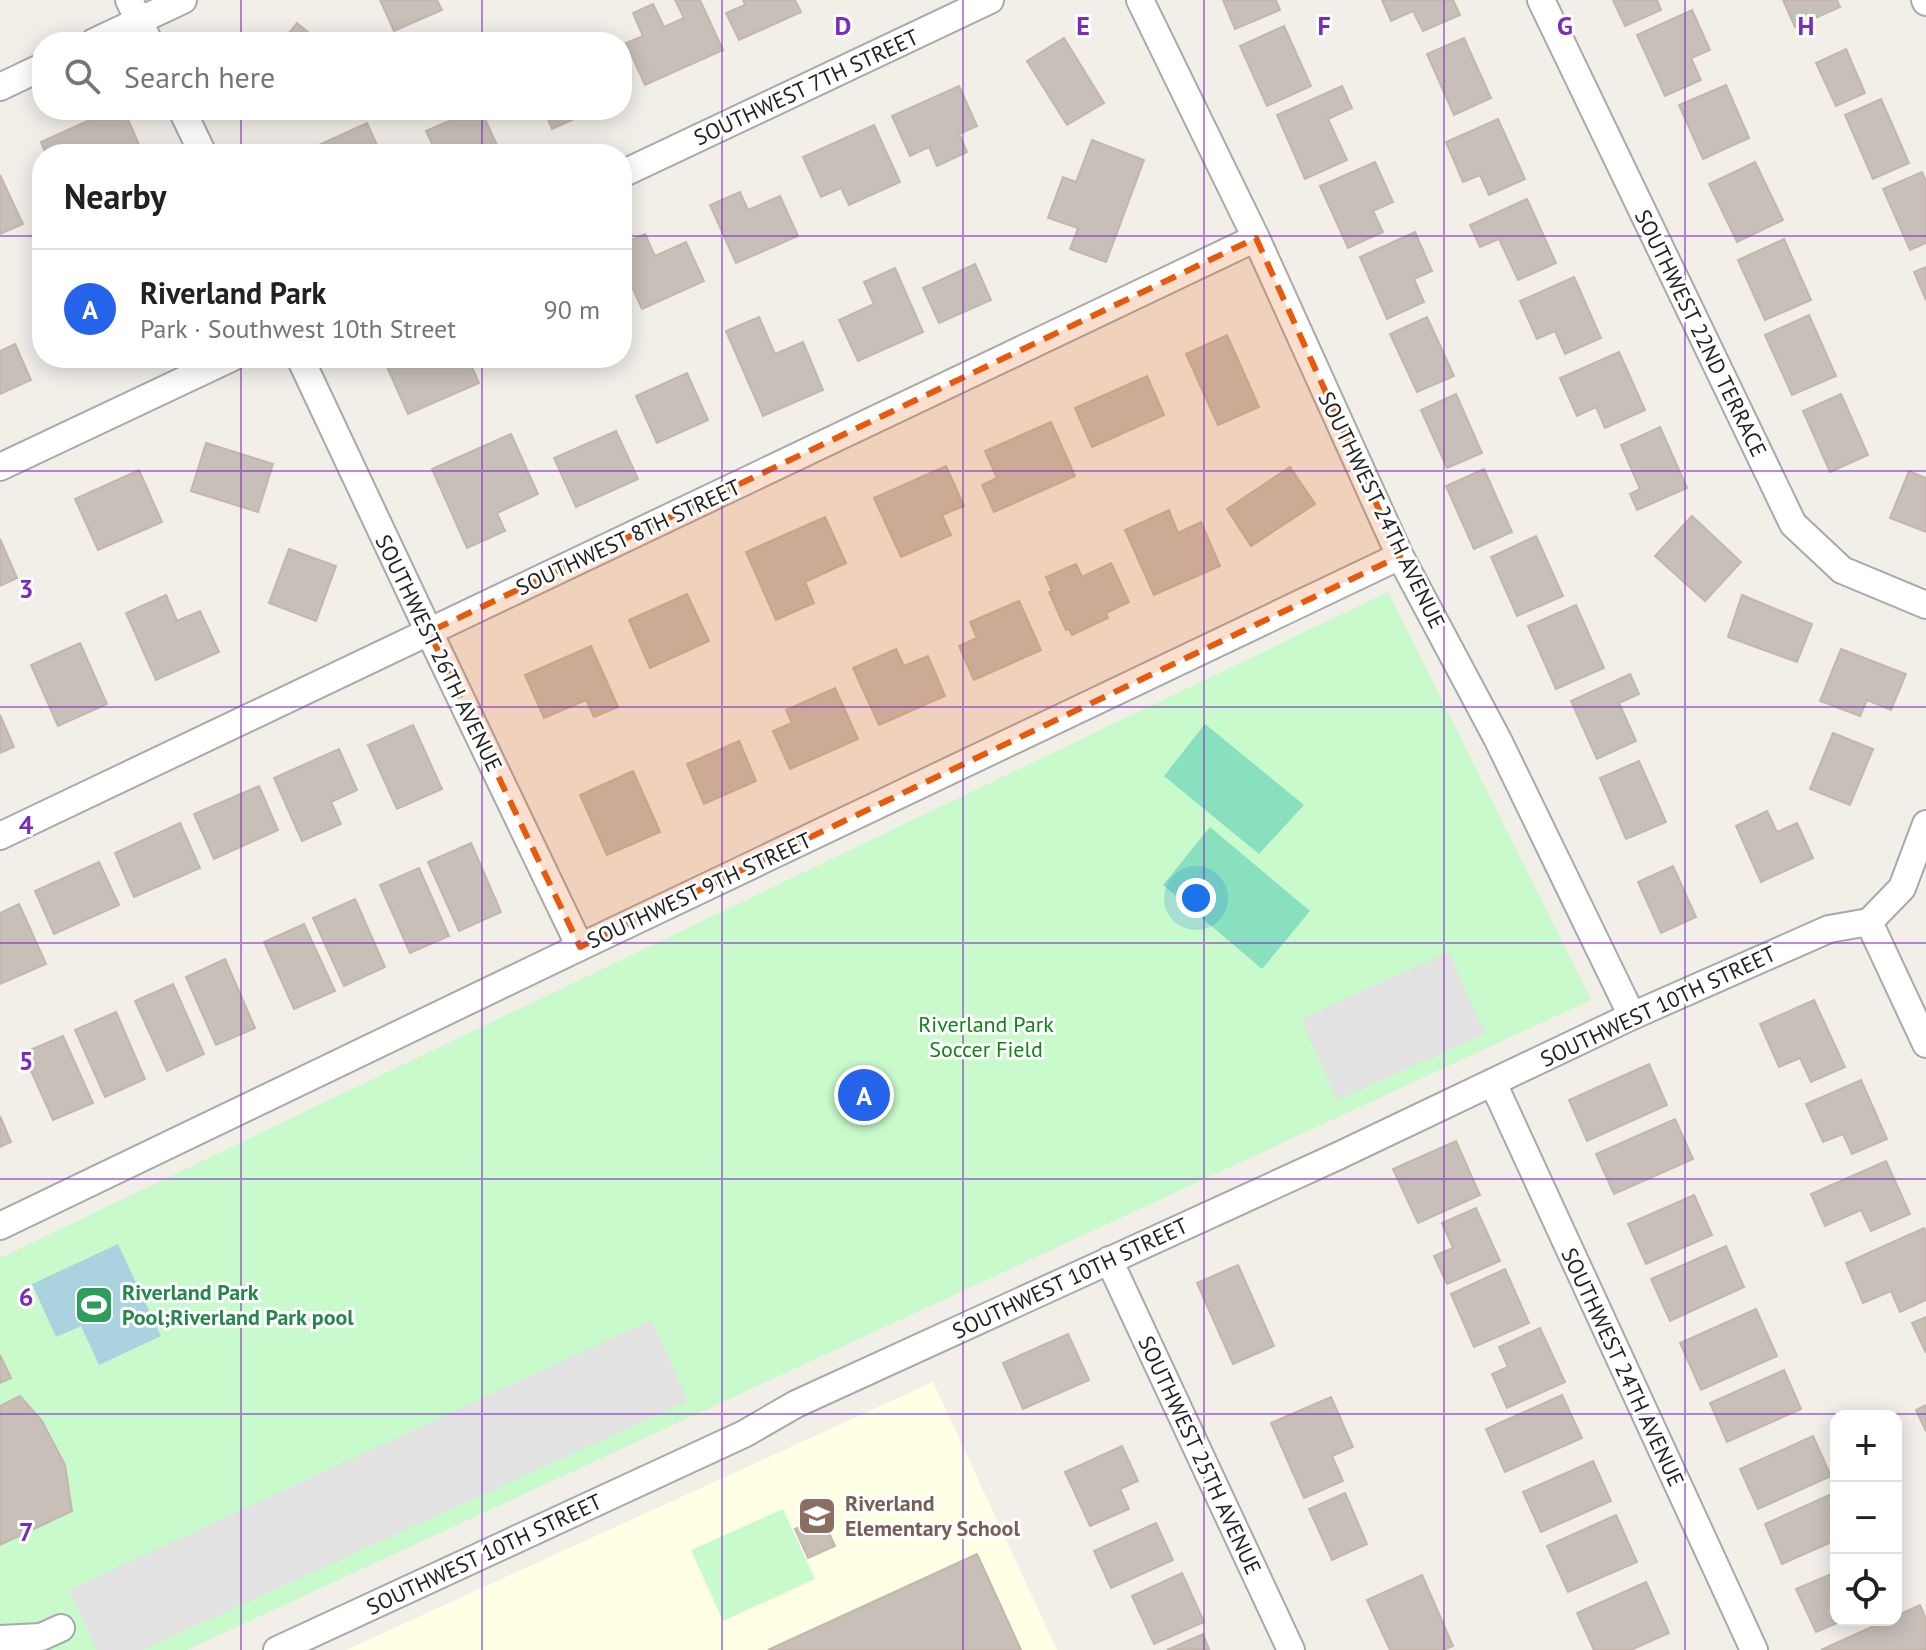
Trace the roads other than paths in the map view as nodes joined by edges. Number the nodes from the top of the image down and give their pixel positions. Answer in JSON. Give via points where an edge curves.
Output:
{"nodes":[{"id":1,"x":183,"y":0,"type":"edge"},
{"id":2,"x":990,"y":0,"type":"edge"},
{"id":3,"x":1140,"y":0,"type":"edge"},
{"id":4,"x":1541,"y":0,"type":"edge"},
{"id":5,"x":139,"y":21,"type":"edge"},
{"id":6,"x":115,"y":32,"type":"edge"},
{"id":7,"x":32,"y":72,"type":"edge"},
{"id":8,"x":0,"y":87,"type":"edge"},
{"id":9,"x":187,"y":120,"type":"edge"},
{"id":10,"x":198,"y":144,"type":"edge"},
{"id":11,"x":632,"y":169,"type":"edge"},
{"id":12,"x":1256,"y":238,"type":"junction"},
{"id":13,"x":210,"y":368,"type":"edge"},
{"id":14,"x":305,"y":368,"type":"edge"},
{"id":15,"x":0,"y":467,"type":"edge"},
{"id":16,"x":1400,"y":556,"type":"junction"},
{"id":17,"x":1926,"y":605,"type":"edge"},
{"id":18,"x":429,"y":632,"type":"junction"},
{"id":19,"x":1926,"y":824,"type":"edge"},
{"id":20,"x":0,"y":836,"type":"edge"},
{"id":21,"x":1869,"y":922,"type":"junction"},
{"id":22,"x":580,"y":947,"type":"junction"},
{"id":23,"x":1632,"y":1016,"type":"junction"},
{"id":24,"x":1926,"y":1044,"type":"edge"},
{"id":25,"x":1493,"y":1083,"type":"junction"},
{"id":26,"x":0,"y":1226,"type":"edge"},
{"id":27,"x":1109,"y":1260,"type":"junction"},
{"id":28,"x":61,"y":1628,"type":"dead end"},
{"id":29,"x":0,"y":1639,"type":"edge"},
{"id":30,"x":277,"y":1650,"type":"edge"},
{"id":31,"x":1291,"y":1650,"type":"edge"},
{"id":32,"x":1754,"y":1650,"type":"edge"}],
"edges":[{"from":1,"to":5,"type":"street"},
{"from":2,"to":11,"type":"street","name":"SOUTHWEST 7TH STREET"},
{"from":3,"to":12,"type":"street","name":"SOUTHWEST 24TH AVENUE"},
{"from":4,"to":17,"type":"street","name":"SOUTHWEST 22ND TERRACE","via":[[1793,524],[1842,570]]},
{"from":5,"to":6,"type":"street"},
{"from":7,"to":8,"type":"street"},
{"from":9,"to":10,"type":"street"},
{"from":12,"to":16,"type":"street","name":"SOUTHWEST 24TH AVENUE"},
{"from":12,"to":18,"type":"street","name":"SOUTHWEST 8TH STREET"},
{"from":13,"to":15,"type":"street"},
{"from":14,"to":18,"type":"street","name":"SOUTHWEST 26TH AVENUE"},
{"from":16,"to":22,"type":"street","name":"SOUTHWEST 9TH STREET"},
{"from":16,"to":23,"type":"street","name":"SOUTHWEST 24TH AVENUE","via":[[1498,740]]},
{"from":18,"to":20,"type":"street","name":"SOUTHWEST 8TH STREET"},
{"from":18,"to":22,"type":"street","name":"SOUTHWEST 26TH AVENUE"},
{"from":19,"to":21,"type":"street","via":[[1902,888]]},
{"from":21,"to":23,"type":"street","name":"SOUTHWEST 10TH STREET","via":[[1829,929]]},
{"from":21,"to":24,"type":"street"},
{"from":22,"to":26,"type":"street","name":"SOUTHWEST 9TH STREET"},
{"from":23,"to":25,"type":"street","name":"SOUTHWEST 10TH STREET"},
{"from":25,"to":27,"type":"street","name":"SOUTHWEST 10TH STREET"},
{"from":25,"to":32,"type":"street","name":"SOUTHWEST 24TH AVENUE"},
{"from":27,"to":30,"type":"street","name":"SOUTHWEST 10TH STREET"},
{"from":27,"to":31,"type":"street","name":"SOUTHWEST 25TH AVENUE"},
{"from":28,"to":29,"type":"street","via":[[41,1637]]}]}
